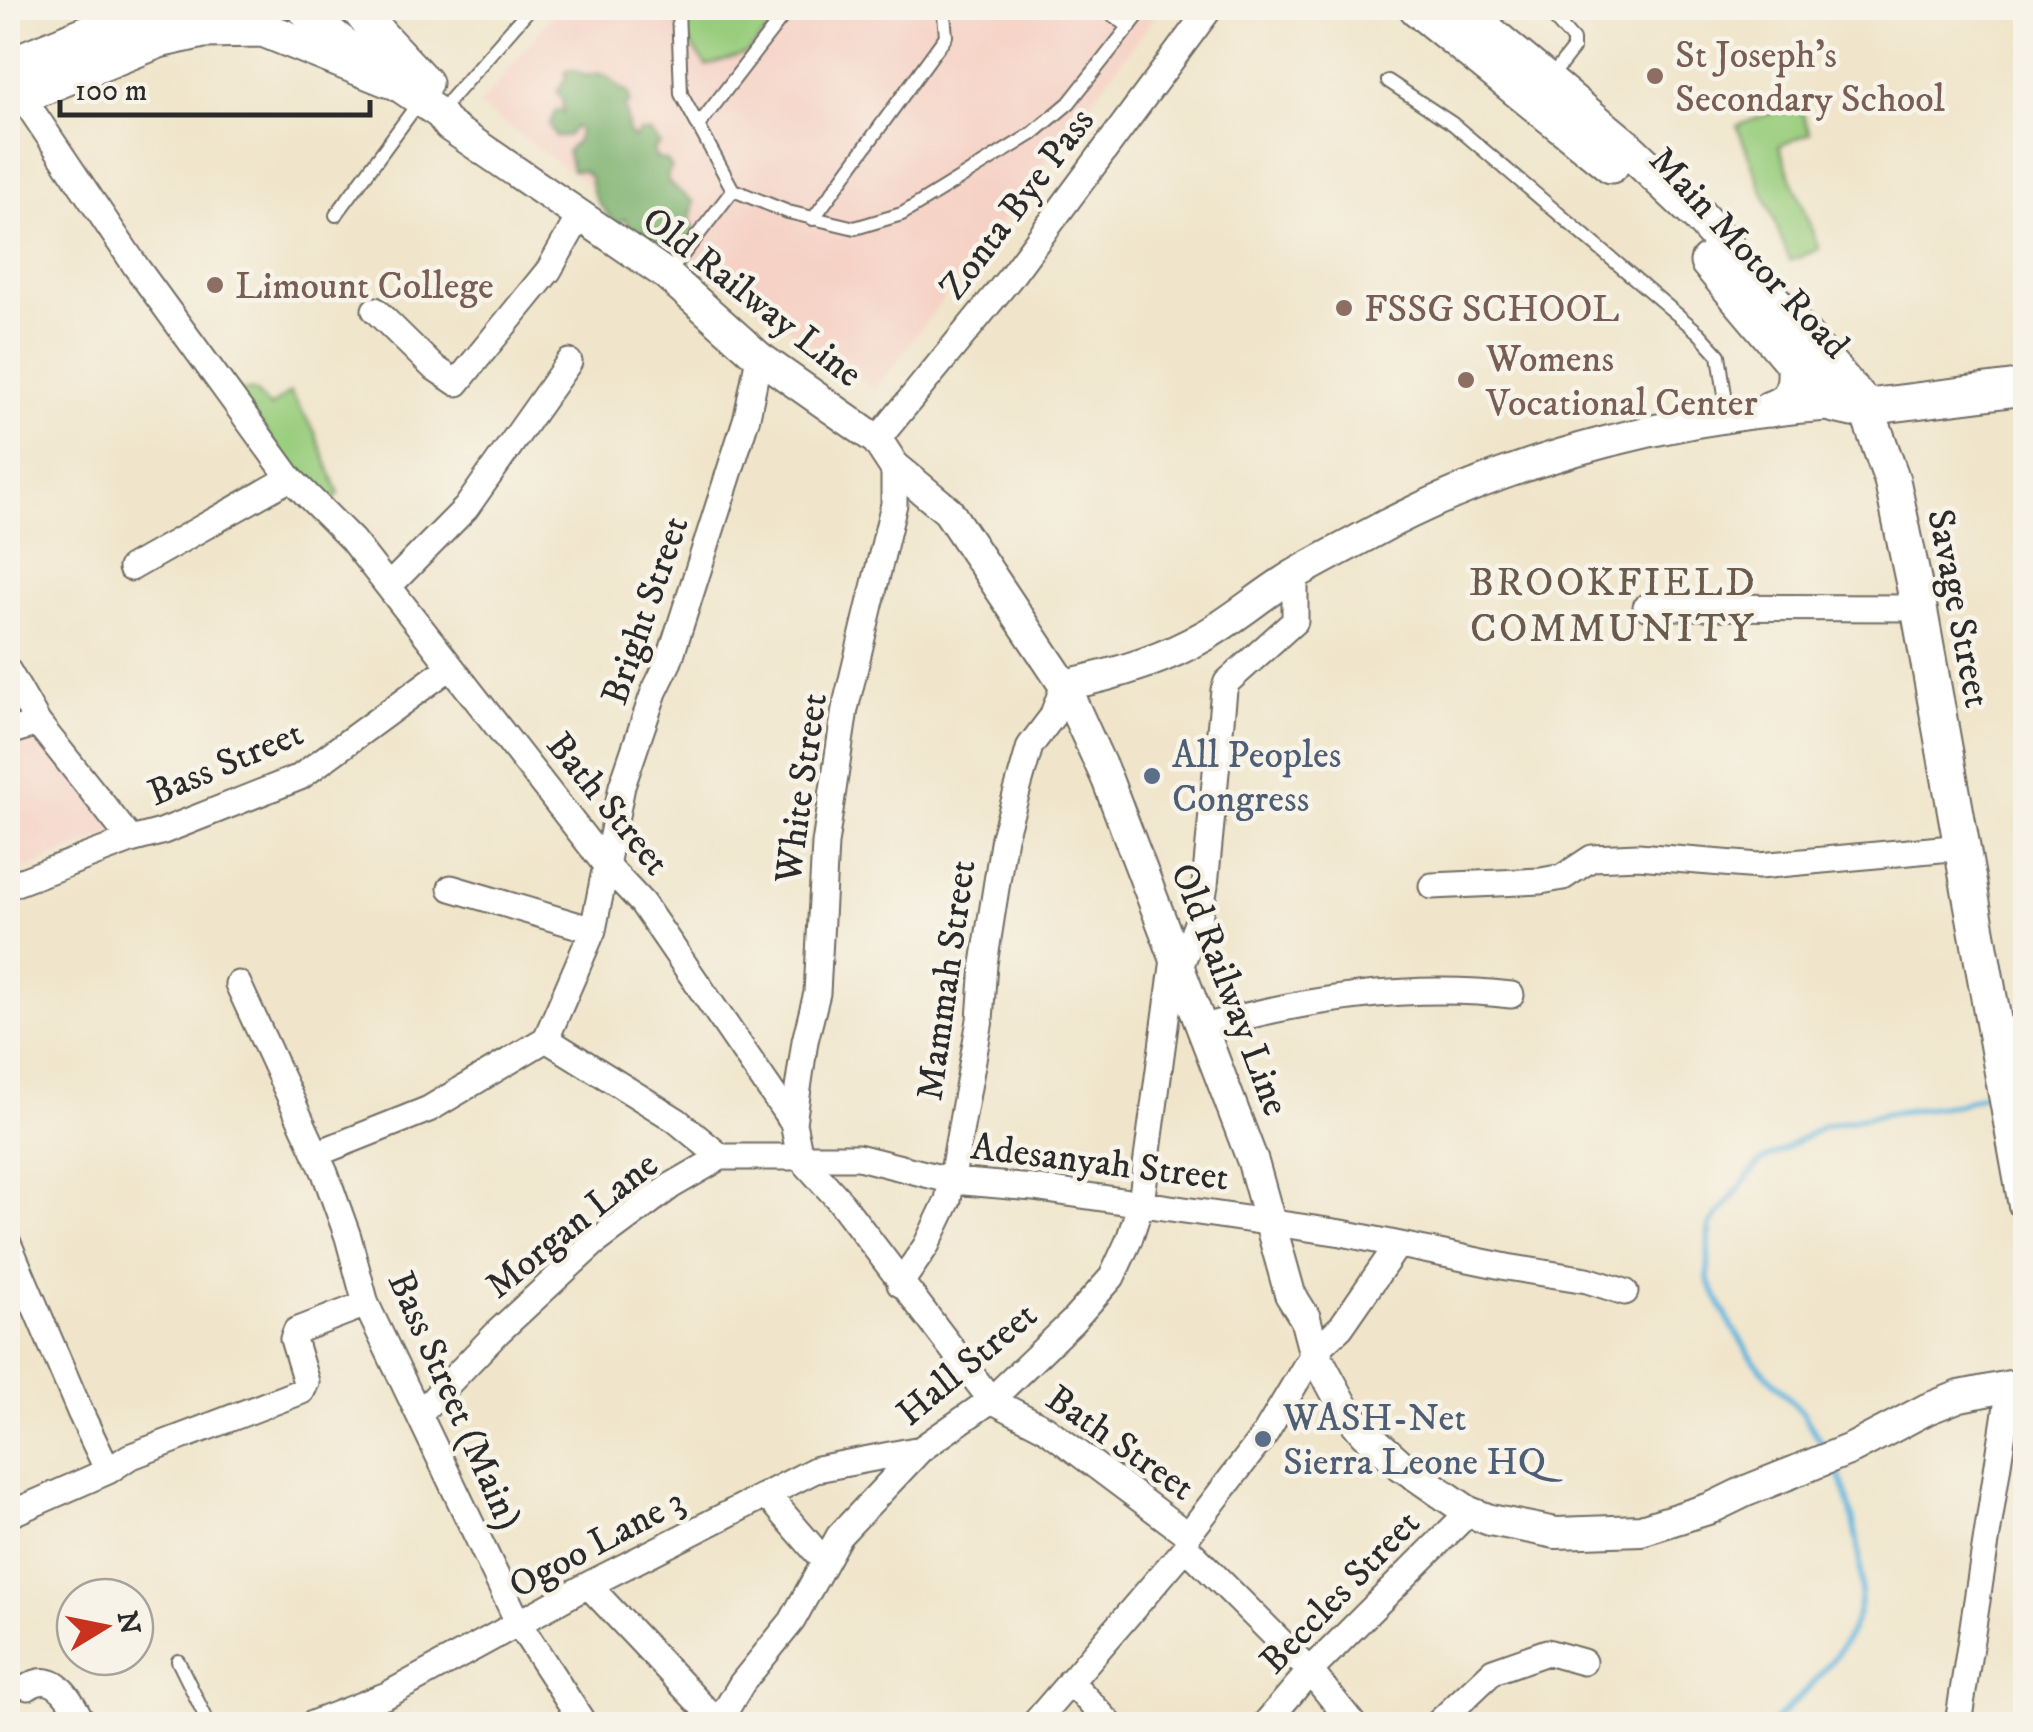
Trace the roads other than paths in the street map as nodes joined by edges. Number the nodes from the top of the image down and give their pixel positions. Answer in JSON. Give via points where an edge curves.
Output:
{"nodes":[{"id":1,"x":211,"y":8,"type":"edge"},
{"id":2,"x":300,"y":8,"type":"edge"},
{"id":3,"x":330,"y":8,"type":"edge"},
{"id":4,"x":358,"y":8,"type":"edge"},
{"id":5,"x":530,"y":8,"type":"edge"},
{"id":6,"x":678,"y":8,"type":"edge"},
{"id":7,"x":789,"y":8,"type":"edge"},
{"id":8,"x":939,"y":8,"type":"edge"},
{"id":9,"x":1102,"y":8,"type":"edge"},
{"id":10,"x":1144,"y":8,"type":"edge"},
{"id":11,"x":1210,"y":8,"type":"edge"},
{"id":12,"x":1417,"y":8,"type":"edge"},
{"id":13,"x":1545,"y":8,"type":"edge"},
{"id":14,"x":1483,"y":14,"type":"edge"},
{"id":15,"x":154,"y":24,"type":"edge"},
{"id":16,"x":1130,"y":27,"type":"junction"},
{"id":17,"x":1388,"y":81,"type":"dead end"},
{"id":18,"x":1548,"y":82,"type":"junction"},
{"id":19,"x":11,"y":84,"type":"edge"},
{"id":20,"x":426,"y":99,"type":"junction"},
{"id":21,"x":698,"y":126,"type":"junction"},
{"id":22,"x":733,"y":190,"type":"junction"},
{"id":23,"x":336,"y":215,"type":"dead end"},
{"id":24,"x":580,"y":215,"type":"junction"},
{"id":25,"x":813,"y":219,"type":"junction"},
{"id":26,"x":667,"y":274,"type":"junction"},
{"id":27,"x":375,"y":310,"type":"dead end"},
{"id":28,"x":760,"y":357,"type":"junction"},
{"id":29,"x":569,"y":362,"type":"dead end"},
{"id":30,"x":1794,"y":365,"type":"junction"},
{"id":31,"x":2026,"y":386,"type":"edge"},
{"id":32,"x":1850,"y":406,"type":"junction"},
{"id":33,"x":1770,"y":409,"type":"junction"},
{"id":34,"x":1728,"y":414,"type":"junction"},
{"id":35,"x":877,"y":440,"type":"junction"},
{"id":36,"x":894,"y":466,"type":"junction"},
{"id":37,"x":290,"y":478,"type":"junction"},
{"id":38,"x":130,"y":568,"type":"dead end"},
{"id":39,"x":1295,"y":574,"type":"junction"},
{"id":40,"x":389,"y":586,"type":"junction"},
{"id":41,"x":1646,"y":608,"type":"dead end"},
{"id":42,"x":1919,"y":608,"type":"junction"},
{"id":43,"x":450,"y":667,"type":"junction"},
{"id":44,"x":8,"y":671,"type":"edge"},
{"id":45,"x":1064,"y":685,"type":"junction"},
{"id":46,"x":38,"y":723,"type":"junction"},
{"id":47,"x":8,"y":732,"type":"edge"},
{"id":48,"x":130,"y":840,"type":"junction"},
{"id":49,"x":1962,"y":847,"type":"junction"},
{"id":50,"x":604,"y":864,"type":"junction"},
{"id":51,"x":8,"y":886,"type":"edge"},
{"id":52,"x":1432,"y":886,"type":"dead end"},
{"id":53,"x":451,"y":888,"type":"dead end"},
{"id":54,"x":592,"y":930,"type":"junction"},
{"id":55,"x":1176,"y":964,"type":"junction"},
{"id":56,"x":238,"y":984,"type":"dead end"},
{"id":57,"x":1511,"y":995,"type":"dead end"},
{"id":58,"x":1200,"y":1028,"type":"junction"},
{"id":59,"x":546,"y":1039,"type":"junction"},
{"id":60,"x":792,"y":1123,"type":"junction"},
{"id":61,"x":316,"y":1154,"type":"junction"},
{"id":62,"x":721,"y":1158,"type":"junction"},
{"id":63,"x":800,"y":1158,"type":"junction"},
{"id":64,"x":954,"y":1181,"type":"junction"},
{"id":65,"x":2024,"y":1191,"type":"edge"},
{"id":66,"x":1142,"y":1203,"type":"junction"},
{"id":67,"x":1272,"y":1222,"type":"junction"},
{"id":68,"x":8,"y":1243,"type":"edge"},
{"id":69,"x":1397,"y":1246,"type":"junction"},
{"id":70,"x":900,"y":1284,"type":"junction"},
{"id":71,"x":1625,"y":1292,"type":"dead end"},
{"id":72,"x":366,"y":1304,"type":"junction"},
{"id":73,"x":1314,"y":1352,"type":"junction"},
{"id":74,"x":2018,"y":1386,"type":"edge"},
{"id":75,"x":992,"y":1400,"type":"junction"},
{"id":76,"x":419,"y":1414,"type":"junction"},
{"id":77,"x":921,"y":1449,"type":"junction"},
{"id":78,"x":108,"y":1470,"type":"junction"},
{"id":79,"x":768,"y":1496,"type":"junction"},
{"id":80,"x":1469,"y":1512,"type":"junction"},
{"id":81,"x":8,"y":1514,"type":"edge"},
{"id":82,"x":1187,"y":1541,"type":"junction"},
{"id":83,"x":824,"y":1560,"type":"junction"},
{"id":84,"x":588,"y":1585,"type":"junction"},
{"id":85,"x":519,"y":1624,"type":"junction"},
{"id":86,"x":178,"y":1661,"type":"dead end"},
{"id":87,"x":1583,"y":1662,"type":"dead end"},
{"id":88,"x":1310,"y":1671,"type":"junction"},
{"id":89,"x":1070,"y":1681,"type":"junction"},
{"id":90,"x":28,"y":1687,"type":"dead end"},
{"id":91,"x":83,"y":1724,"type":"edge"},
{"id":92,"x":209,"y":1724,"type":"edge"},
{"id":93,"x":312,"y":1724,"type":"edge"},
{"id":94,"x":584,"y":1724,"type":"edge"},
{"id":95,"x":718,"y":1724,"type":"edge"},
{"id":96,"x":1034,"y":1724,"type":"edge"},
{"id":97,"x":1110,"y":1724,"type":"edge"},
{"id":98,"x":1265,"y":1724,"type":"edge"},
{"id":99,"x":1353,"y":1724,"type":"edge"},
{"id":100,"x":1436,"y":1724,"type":"edge"},
{"id":101,"x":1958,"y":1724,"type":"edge"}],
"edges":[{"from":1,"to":15,"type":"main road"},
{"from":2,"to":20,"type":"street","name":"Old Railway Line"},
{"from":3,"to":20,"type":"street","name":"Old Railway Line"},
{"from":4,"to":20,"type":"main road"},
{"from":5,"to":20,"type":"lane"},
{"from":6,"to":21,"type":"lane","via":[[681,94]]},
{"from":7,"to":21,"type":"lane"},
{"from":8,"to":25,"type":"lane","via":[[946,36]]},
{"from":9,"to":16,"type":"lane"},
{"from":10,"to":16,"type":"lane"},
{"from":11,"to":35,"type":"street","name":"Zonta Bye Pass","via":[[1009,279]]},
{"from":12,"to":30,"type":"main road","name":"Main Motor Road","via":[[1602,157],[1686,236]]},
{"from":13,"to":18,"type":"lane","via":[[1573,40]]},
{"from":14,"to":18,"type":"main road","name":"Main Motor Road"},
{"from":15,"to":19,"type":"main road"},
{"from":15,"to":20,"type":"main road","via":[[263,29]]},
{"from":16,"to":25,"type":"lane","via":[[1068,103],[1032,134],[919,205],[855,228]]},
{"from":17,"to":34,"type":"lane","via":[[1452,124],[1700,332],[1720,355]]},
{"from":18,"to":32,"type":"main road","name":"Main Motor Road","via":[[1700,216]]},
{"from":19,"to":37,"type":"street","name":"Bath Street"},
{"from":20,"to":23,"type":"lane"},
{"from":20,"to":24,"type":"street","name":"Old Railway Line"},
{"from":21,"to":22,"type":"lane"},
{"from":22,"to":25,"type":"lane"},
{"from":22,"to":26,"type":"lane"},
{"from":24,"to":26,"type":"street","name":"Old Railway Line"},
{"from":24,"to":27,"type":"street","via":[[549,270],[457,383]]},
{"from":26,"to":28,"type":"street","name":"Old Railway Line"},
{"from":28,"to":35,"type":"street","name":"Old Railway Line"},
{"from":28,"to":50,"type":"street","name":"Bright Street","via":[[669,661],[622,786]]},
{"from":29,"to":40,"type":"street","via":[[474,498]]},
{"from":30,"to":32,"type":"main road","name":"Main Motor Road"},
{"from":30,"to":33,"type":"main road","via":[[1792,393]]},
{"from":31,"to":32,"type":"main road"},
{"from":32,"to":33,"type":"street"},
{"from":32,"to":42,"type":"main road","name":"Savage Street","via":[[1879,442],[1892,480]]},
{"from":33,"to":34,"type":"street"},
{"from":34,"to":39,"type":"street","via":[[1621,438],[1482,484]]},
{"from":35,"to":36,"type":"street","name":"Old Railway Line"},
{"from":36,"to":45,"type":"street","name":"Old Railway Line","via":[[948,510]]},
{"from":36,"to":60,"type":"street","name":"White Street","via":[[894,504],[842,729],[825,844],[817,993]]},
{"from":37,"to":38,"type":"street"},
{"from":37,"to":40,"type":"street","name":"Bath Street"},
{"from":39,"to":45,"type":"street","via":[[1159,659]]},
{"from":39,"to":55,"type":"street","name":"Hall Street","via":[[1295,621],[1224,690],[1205,885],[1199,918]]},
{"from":40,"to":43,"type":"street","name":"Bath Street"},
{"from":41,"to":42,"type":"street"},
{"from":42,"to":49,"type":"main road","name":"Savage Street"},
{"from":43,"to":48,"type":"street","name":"Bass Street","via":[[300,778]]},
{"from":43,"to":50,"type":"street","name":"Bath Street"},
{"from":44,"to":46,"type":"street"},
{"from":45,"to":55,"type":"street","name":"Old Railway Line","via":[[1121,812]]},
{"from":45,"to":64,"type":"street","name":"Mammah Street","via":[[1052,718],[1030,746],[1004,837]]},
{"from":46,"to":47,"type":"street"},
{"from":46,"to":48,"type":"street"},
{"from":48,"to":51,"type":"street","name":"Bass Street"},
{"from":49,"to":52,"type":"street","via":[[1759,866],[1592,858],[1563,877],[1542,881]]},
{"from":49,"to":65,"type":"main road","name":"Savage Street"},
{"from":50,"to":54,"type":"street","name":"Bright Street"},
{"from":50,"to":60,"type":"street","name":"Bath Street","via":[[642,903]]},
{"from":53,"to":54,"type":"street"},
{"from":54,"to":59,"type":"street","name":"Bright Street"},
{"from":55,"to":58,"type":"street","name":"Old Railway Line"},
{"from":55,"to":66,"type":"street","name":"Hall Street"},
{"from":56,"to":61,"type":"street","name":"Bass Street (Main)"},
{"from":57,"to":58,"type":"street","via":[[1299,1002]]},
{"from":58,"to":67,"type":"street","name":"Old Railway Line"},
{"from":59,"to":61,"type":"street","via":[[429,1108]]},
{"from":59,"to":62,"type":"street","via":[[676,1120]]},
{"from":60,"to":63,"type":"street","name":"Bath Street"},
{"from":61,"to":72,"type":"street","name":"Bass Street (Main)"},
{"from":62,"to":63,"type":"street","name":"Morgan Lane"},
{"from":62,"to":76,"type":"street","name":"Morgan Lane","via":[[592,1244]]},
{"from":63,"to":64,"type":"street","name":"Adesanyah Street","via":[[858,1157]]},
{"from":63,"to":70,"type":"street","name":"Bath Street"},
{"from":64,"to":66,"type":"street","name":"Adesanyah Street"},
{"from":64,"to":70,"type":"street","name":"Mammah Street","via":[[926,1246]]},
{"from":66,"to":67,"type":"street","name":"Adesanyah Street"},
{"from":66,"to":75,"type":"street","name":"Hall Street","via":[[1112,1277]]},
{"from":67,"to":69,"type":"street","name":"Adesanyah Street"},
{"from":67,"to":73,"type":"street","name":"Old Railway Line","via":[[1290,1294]]},
{"from":68,"to":78,"type":"street"},
{"from":69,"to":71,"type":"street","name":"Adesanyah Street"},
{"from":69,"to":73,"type":"street","via":[[1342,1327]]},
{"from":70,"to":75,"type":"street","name":"Bath Street"},
{"from":72,"to":76,"type":"street","name":"Bass Street (Main)"},
{"from":72,"to":78,"type":"street","via":[[296,1332],[302,1392],[128,1456]]},
{"from":73,"to":80,"type":"street","name":"Old Railway Line","via":[[1364,1432]]},
{"from":73,"to":82,"type":"street","via":[[1265,1434]]},
{"from":74,"to":80,"type":"street","name":"Old Railway Line","via":[[1960,1396],[1854,1448],[1641,1530],[1556,1533]]},
{"from":74,"to":101,"type":"street"},
{"from":75,"to":77,"type":"street","name":"Hall Street"},
{"from":75,"to":82,"type":"street","name":"Bath Street","via":[[1046,1428]]},
{"from":76,"to":85,"type":"street","name":"Bass Street (Main)"},
{"from":77,"to":79,"type":"street","name":"Ogoo Lane 3","via":[[817,1468]]},
{"from":77,"to":83,"type":"street","name":"Hall Street"},
{"from":78,"to":81,"type":"street"},
{"from":79,"to":83,"type":"street"},
{"from":79,"to":84,"type":"street","name":"Ogoo Lane 3"},
{"from":80,"to":88,"type":"street","name":"Beccles Street"},
{"from":82,"to":88,"type":"street","name":"Bath Street"},
{"from":82,"to":89,"type":"street"},
{"from":83,"to":95,"type":"street","name":"Hall Street","via":[[792,1620]]},
{"from":84,"to":85,"type":"street","name":"Ogoo Lane 3"},
{"from":84,"to":95,"type":"street"},
{"from":85,"to":93,"type":"street","name":"Ogoo Lane 3","via":[[388,1695]]},
{"from":85,"to":94,"type":"street","name":"Bass Street (Main)"},
{"from":86,"to":92,"type":"lane"},
{"from":87,"to":100,"type":"street","via":[[1547,1652],[1493,1671]]},
{"from":88,"to":98,"type":"street","name":"Beccles Street"},
{"from":88,"to":99,"type":"street","name":"Bath Street"},
{"from":89,"to":96,"type":"street"},
{"from":89,"to":97,"type":"street"},
{"from":90,"to":91,"type":"street","via":[[50,1682],[67,1694]]}]}
